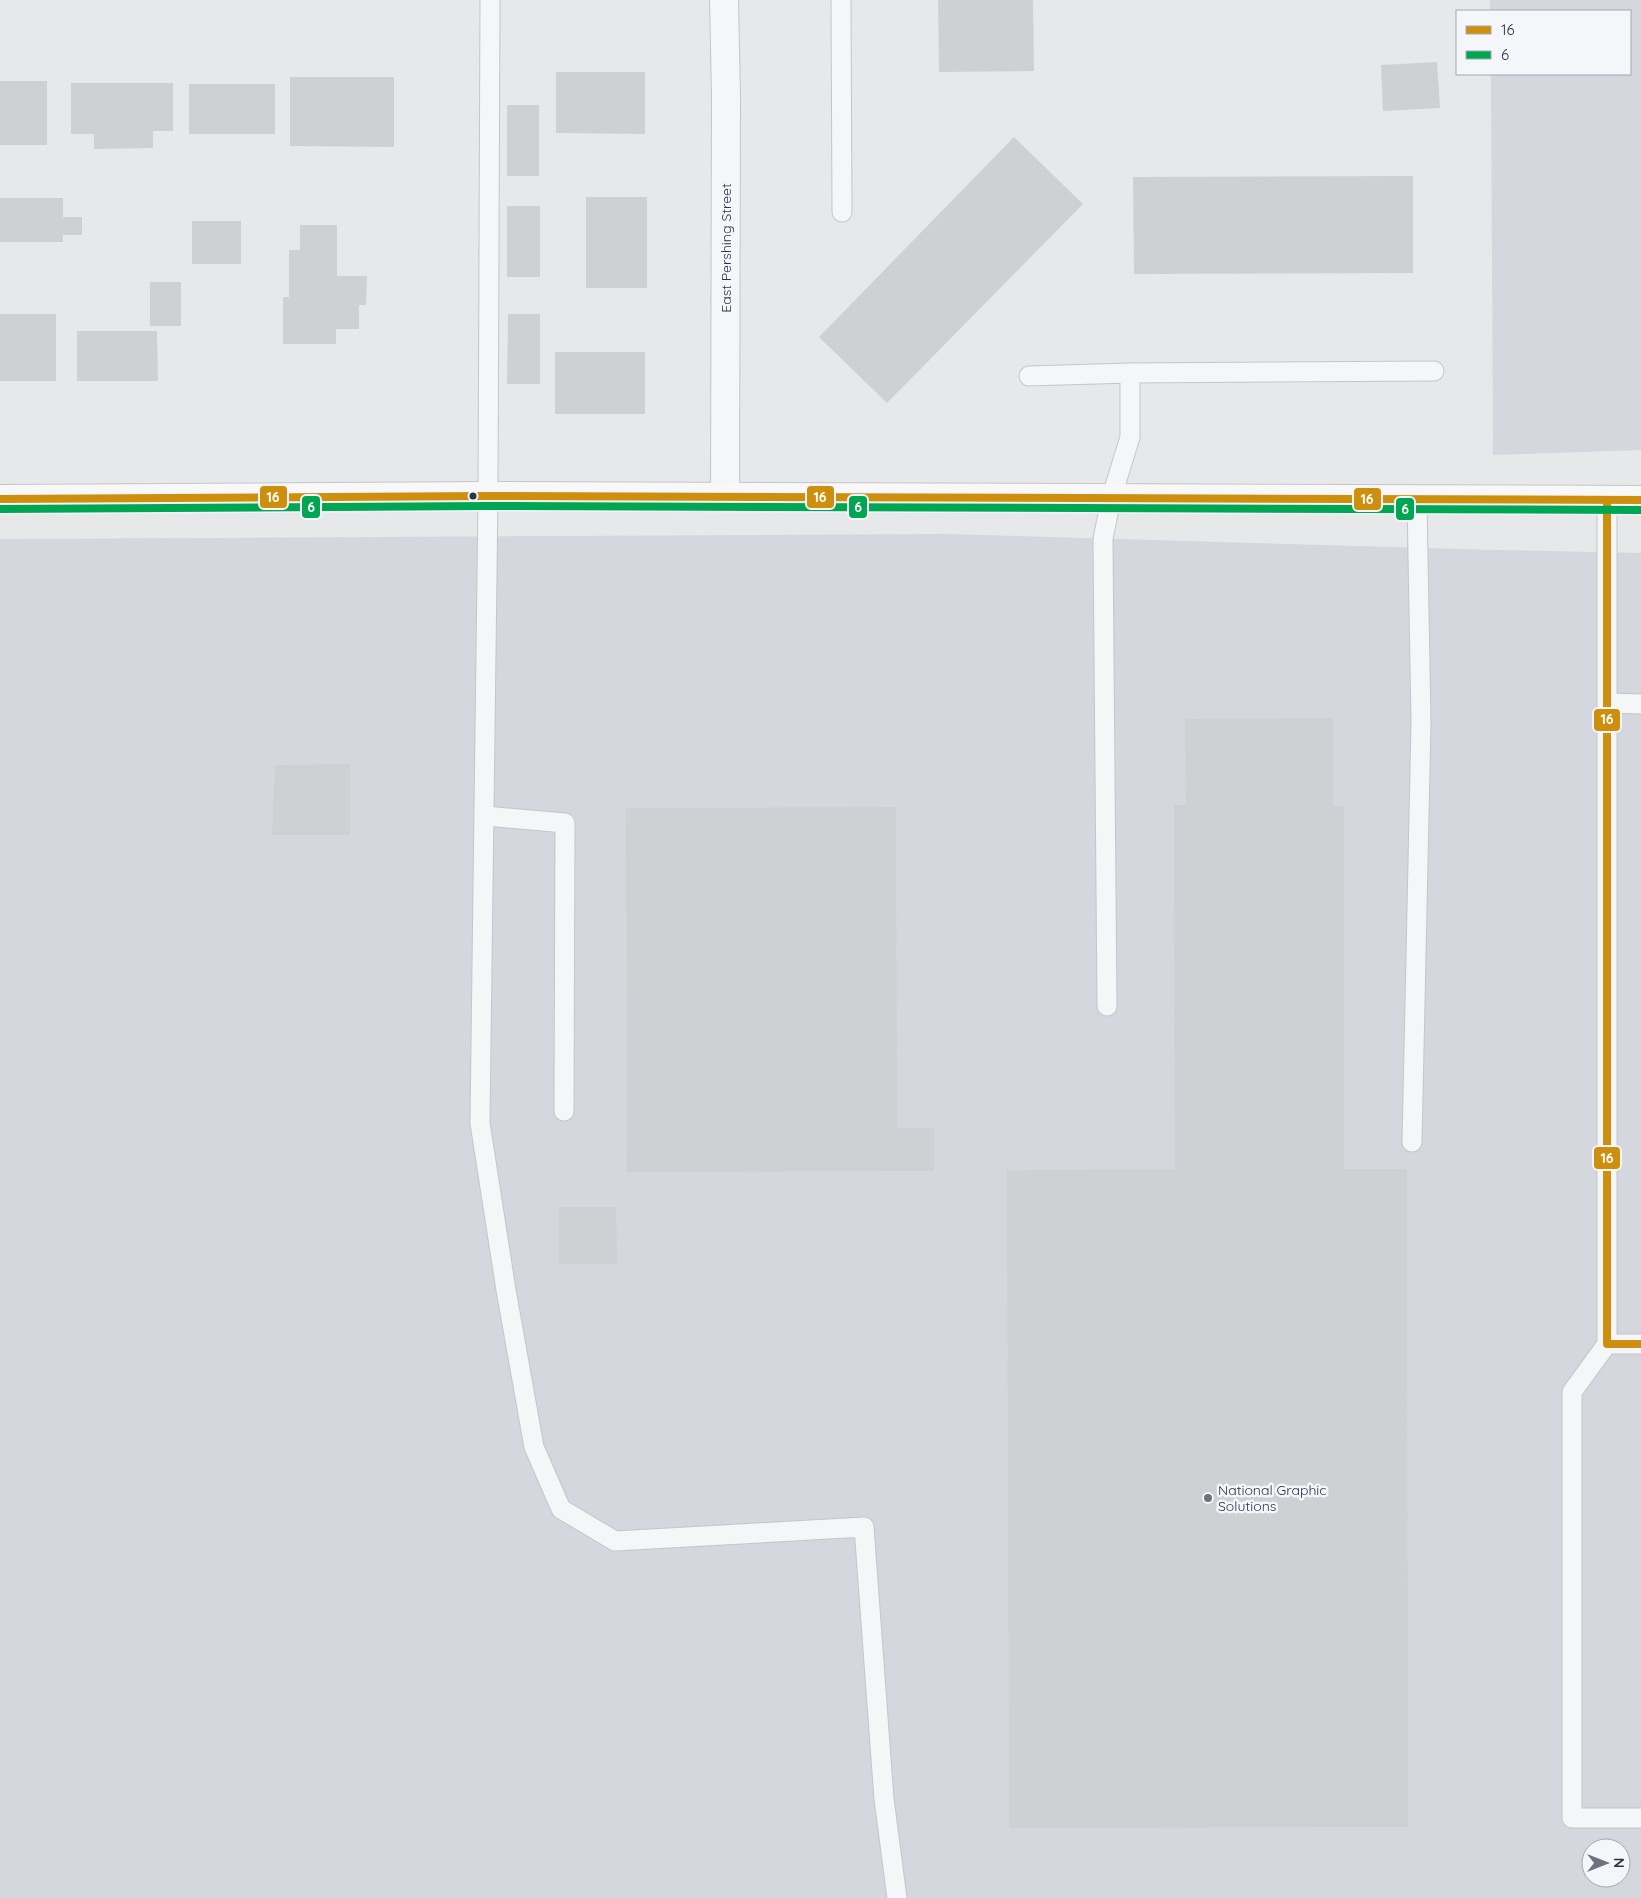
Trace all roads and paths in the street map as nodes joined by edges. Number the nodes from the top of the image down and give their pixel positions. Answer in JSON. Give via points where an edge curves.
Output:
{"nodes":[{"id":1,"x":490,"y":0,"type":"edge"},
{"id":2,"x":724,"y":0,"type":"edge"},
{"id":3,"x":841,"y":0,"type":"edge"},
{"id":4,"x":842,"y":212,"type":"dead end"},
{"id":5,"x":1434,"y":371,"type":"dead end"},
{"id":6,"x":1130,"y":373,"type":"junction"},
{"id":7,"x":1029,"y":376,"type":"dead end"},
{"id":8,"x":488,"y":496,"type":"junction"},
{"id":9,"x":726,"y":497,"type":"junction"},
{"id":10,"x":0,"y":499,"type":"edge"},
{"id":11,"x":1111,"y":499,"type":"junction"},
{"id":12,"x":1416,"y":500,"type":"junction"},
{"id":13,"x":1607,"y":500,"type":"junction"},
{"id":14,"x":1641,"y":500,"type":"edge"},
{"id":15,"x":1608,"y":703,"type":"junction"},
{"id":16,"x":1641,"y":704,"type":"edge"},
{"id":17,"x":485,"y":816,"type":"junction"},
{"id":18,"x":1107,"y":1006,"type":"dead end"},
{"id":19,"x":564,"y":1111,"type":"dead end"},
{"id":20,"x":1412,"y":1142,"type":"dead end"},
{"id":21,"x":1607,"y":1344,"type":"junction"},
{"id":22,"x":1641,"y":1344,"type":"edge"},
{"id":23,"x":1641,"y":1818,"type":"edge"},
{"id":24,"x":897,"y":1898,"type":"edge"}],
"edges":[{"from":1,"to":8,"type":"lane"},
{"from":2,"to":9,"type":"street","name":"East Pershing Street"},
{"from":3,"to":4,"type":"lane"},
{"from":5,"to":6,"type":"lane"},
{"from":6,"to":7,"type":"lane"},
{"from":6,"to":11,"type":"lane","via":[[1130,437]]},
{"from":8,"to":9,"type":"main road"},
{"from":8,"to":10,"type":"main road"},
{"from":8,"to":17,"type":"lane"},
{"from":9,"to":11,"type":"main road"},
{"from":11,"to":12,"type":"main road"},
{"from":11,"to":18,"type":"lane","via":[[1103,539]]},
{"from":12,"to":13,"type":"main road"},
{"from":12,"to":20,"type":"lane","via":[[1421,722]]},
{"from":13,"to":14,"type":"main road"},
{"from":13,"to":15,"type":"lane"},
{"from":15,"to":16,"type":"lane"},
{"from":15,"to":21,"type":"lane"},
{"from":17,"to":19,"type":"lane","via":[[565,823]]},
{"from":17,"to":24,"type":"lane","via":[[480,1123],[534,1447],[561,1508],[615,1541],[864,1528],[884,1799]]},
{"from":21,"to":22,"type":"lane"},
{"from":21,"to":23,"type":"lane","via":[[1572,1392],[1572,1818]]}]}
